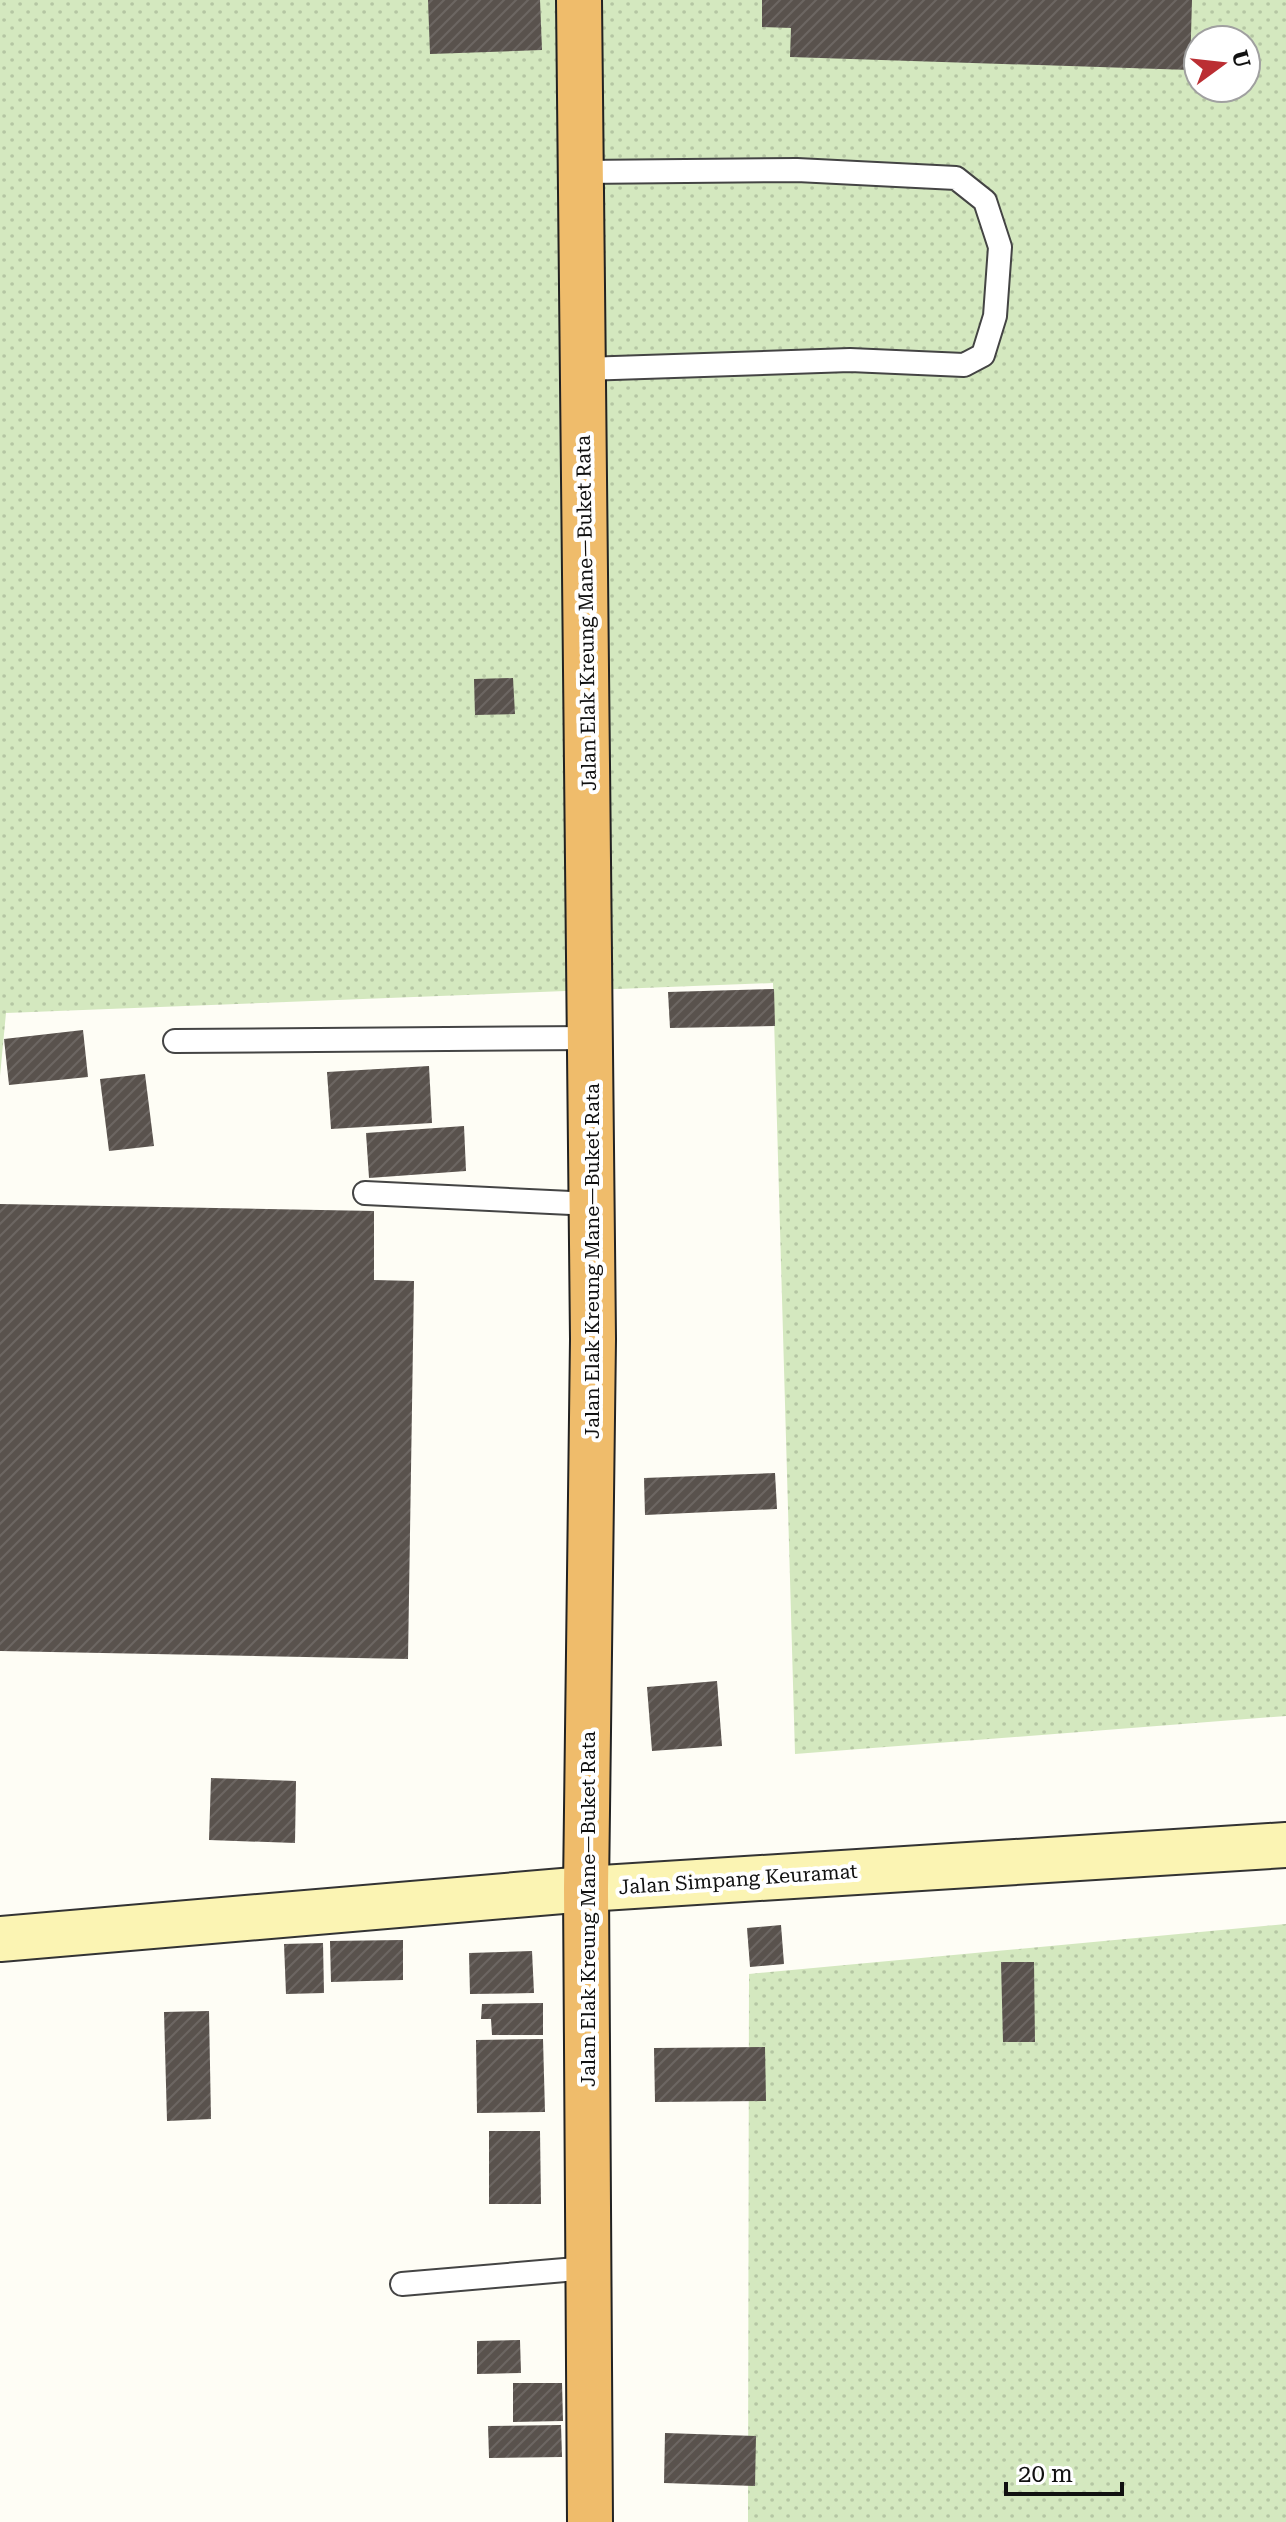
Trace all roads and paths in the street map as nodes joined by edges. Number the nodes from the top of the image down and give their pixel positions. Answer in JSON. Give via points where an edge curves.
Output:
{"nodes":[{"id":1,"x":579,"y":0,"type":"edge"},
{"id":2,"x":581,"y":172,"type":"junction"},
{"id":3,"x":584,"y":369,"type":"junction"},
{"id":4,"x":591,"y":1038,"type":"junction"},
{"id":5,"x":175,"y":1041,"type":"dead end"},
{"id":6,"x":365,"y":1193,"type":"dead end"},
{"id":7,"x":592,"y":1204,"type":"junction"},
{"id":8,"x":1286,"y":1845,"type":"edge"},
{"id":9,"x":586,"y":1889,"type":"junction"},
{"id":10,"x":0,"y":1939,"type":"edge"},
{"id":11,"x":588,"y":2268,"type":"junction"},
{"id":12,"x":402,"y":2284,"type":"dead end"},
{"id":13,"x":590,"y":2522,"type":"edge"}],
"edges":[{"from":1,"to":2,"type":"highway","name":"Jalan Elak Kreung Mane—Buket Rata"},
{"from":2,"to":3,"type":"highway","name":"Jalan Elak Kreung Mane—Buket Rata"},
{"from":2,"to":3,"type":"lane","via":[[797,170],[956,178],[985,201],[1000,247],[995,316],[983,355],[964,365],[850,360]]},
{"from":3,"to":4,"type":"highway","name":"Jalan Elak Kreung Mane—Buket Rata"},
{"from":4,"to":5,"type":"lane"},
{"from":4,"to":7,"type":"highway","name":"Jalan Elak Kreung Mane—Buket Rata"},
{"from":6,"to":7,"type":"lane"},
{"from":7,"to":9,"type":"highway","name":"Jalan Elak Kreung Mane—Buket Rata"},
{"from":8,"to":9,"type":"main road","name":"Jalan Simpang Keuramat"},
{"from":9,"to":10,"type":"main road","name":"Jalan Simpang Keuramat"},
{"from":9,"to":11,"type":"highway","name":"Jalan Elak Kreung Mane—Buket Rata"},
{"from":11,"to":12,"type":"lane"},
{"from":11,"to":13,"type":"highway","name":"Jalan Elak Kreung Mane—Buket Rata"}]}
